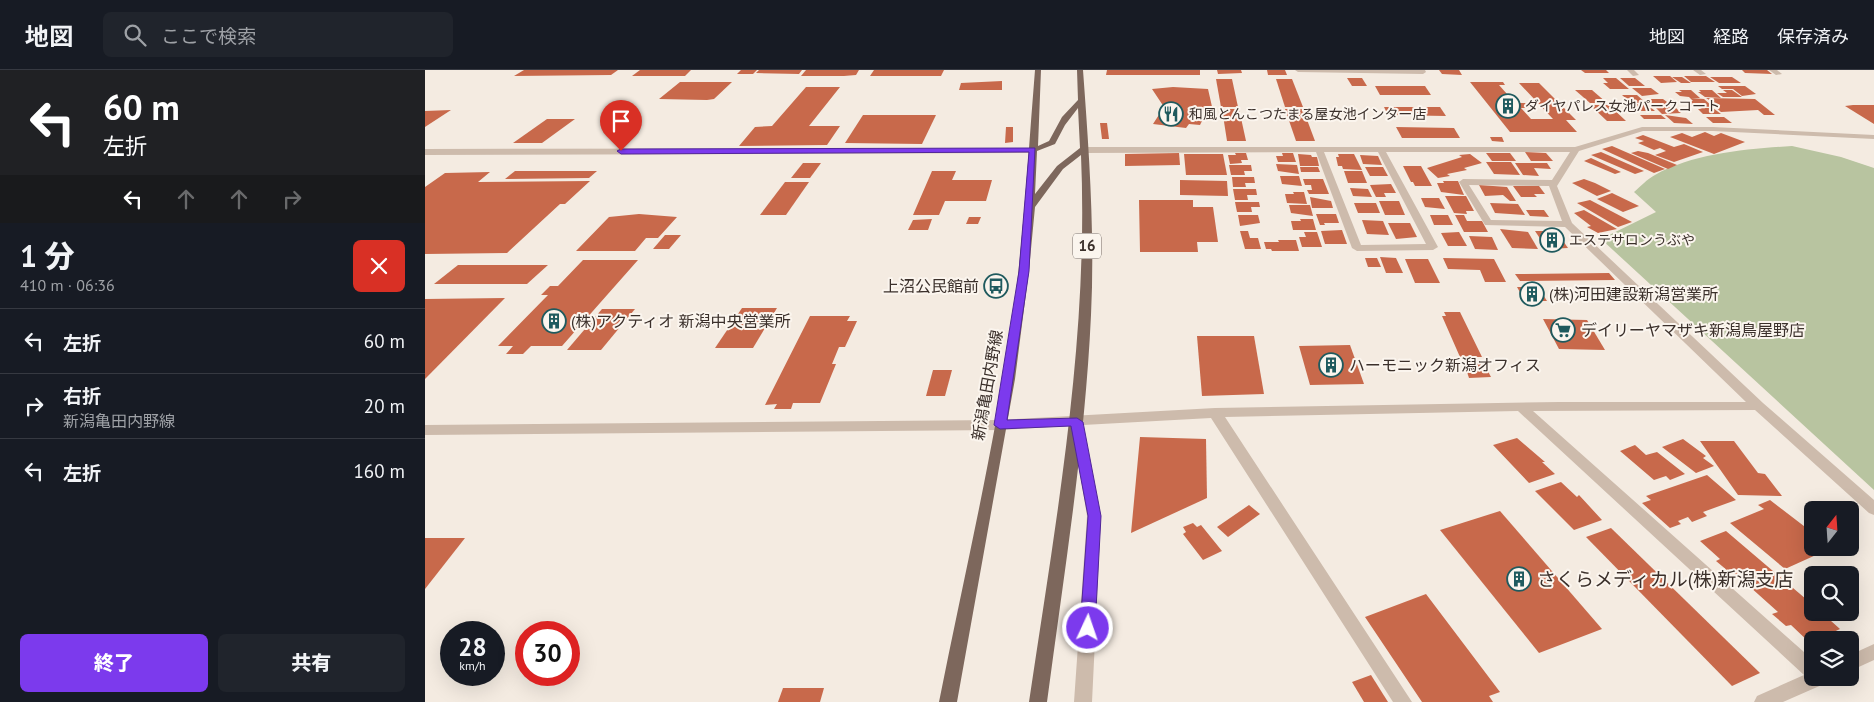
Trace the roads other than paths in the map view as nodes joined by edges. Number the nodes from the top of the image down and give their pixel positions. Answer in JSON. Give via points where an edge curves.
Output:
{"nodes":[{"id":1,"x":1038,"y":70,"type":"edge"},
{"id":2,"x":1080,"y":70,"type":"edge"},
{"id":3,"x":1298,"y":70,"type":"edge"},
{"id":4,"x":1422,"y":70,"type":"edge"},
{"id":5,"x":1359,"y":71,"type":"edge"},
{"id":6,"x":1081,"y":102,"type":"junction"},
{"id":7,"x":1874,"y":136,"type":"edge"},
{"id":8,"x":1319,"y":149,"type":"junction"},
{"id":9,"x":1576,"y":149,"type":"junction"},
{"id":10,"x":1033,"y":150,"type":"junction"},
{"id":11,"x":1083,"y":150,"type":"junction"},
{"id":12,"x":1381,"y":150,"type":"junction"},
{"id":13,"x":425,"y":152,"type":"edge"},
{"id":14,"x":1555,"y":183,"type":"junction"},
{"id":15,"x":1030,"y":206,"type":"junction"},
{"id":16,"x":1568,"y":224,"type":"junction"},
{"id":17,"x":1758,"y":406,"type":"junction"},
{"id":18,"x":1521,"y":407,"type":"junction"},
{"id":19,"x":1215,"y":413,"type":"junction"},
{"id":20,"x":1077,"y":422,"type":"junction"},
{"id":21,"x":1000,"y":425,"type":"junction"},
{"id":22,"x":425,"y":430,"type":"edge"},
{"id":23,"x":1874,"y":508,"type":"edge"},
{"id":24,"x":1874,"y":652,"type":"edge"},
{"id":25,"x":1859,"y":659,"type":"edge"},
{"id":26,"x":1804,"y":664,"type":"edge"},
{"id":27,"x":1804,"y":684,"type":"edge"},
{"id":28,"x":948,"y":702,"type":"edge"},
{"id":29,"x":1038,"y":702,"type":"edge"},
{"id":30,"x":1083,"y":702,"type":"edge"},
{"id":31,"x":1403,"y":702,"type":"edge"},
{"id":32,"x":1763,"y":702,"type":"edge"}],
"edges":[{"from":1,"to":10,"type":"main road","name":"新潟亀田内野線"},
{"from":2,"to":6,"type":"main road","number":"16"},
{"from":3,"to":5,"type":"street"},
{"from":4,"to":5,"type":"street"},
{"from":6,"to":10,"type":"main road","via":[[1065,119],[1055,140]]},
{"from":6,"to":11,"type":"main road","number":"16"},
{"from":7,"to":9,"type":"street","via":[[1642,129]]},
{"from":8,"to":11,"type":"street"},
{"from":8,"to":12,"type":"street"},
{"from":8,"to":12,"type":"street","via":[[1357,248],[1433,247]]},
{"from":9,"to":12,"type":"street"},
{"from":9,"to":14,"type":"street"},
{"from":10,"to":13,"type":"street"},
{"from":10,"to":15,"type":"main road","name":"新潟亀田内野線"},
{"from":11,"to":15,"type":"main road","via":[[1061,163]]},
{"from":11,"to":20,"type":"main road","number":"16","via":[[1087,260]]},
{"from":14,"to":16,"type":"street","via":[[1553,186]]},
{"from":14,"to":16,"type":"street","via":[[1463,182],[1488,223]]},
{"from":15,"to":21,"type":"main road","name":"新潟亀田内野線","via":[[1019,310]]},
{"from":16,"to":17,"type":"street"},
{"from":17,"to":18,"type":"street"},
{"from":17,"to":23,"type":"street"},
{"from":18,"to":19,"type":"street"},
{"from":18,"to":26,"type":"street"},
{"from":19,"to":20,"type":"street"},
{"from":19,"to":31,"type":"street"},
{"from":20,"to":21,"type":"street"},
{"from":20,"to":29,"type":"main road","number":"16"},
{"from":20,"to":30,"type":"street","via":[[1094,516]]},
{"from":21,"to":22,"type":"street"},
{"from":21,"to":28,"type":"main road","name":"新潟亀田内野線"},
{"from":24,"to":25,"type":"street"},
{"from":27,"to":32,"type":"street"}]}
